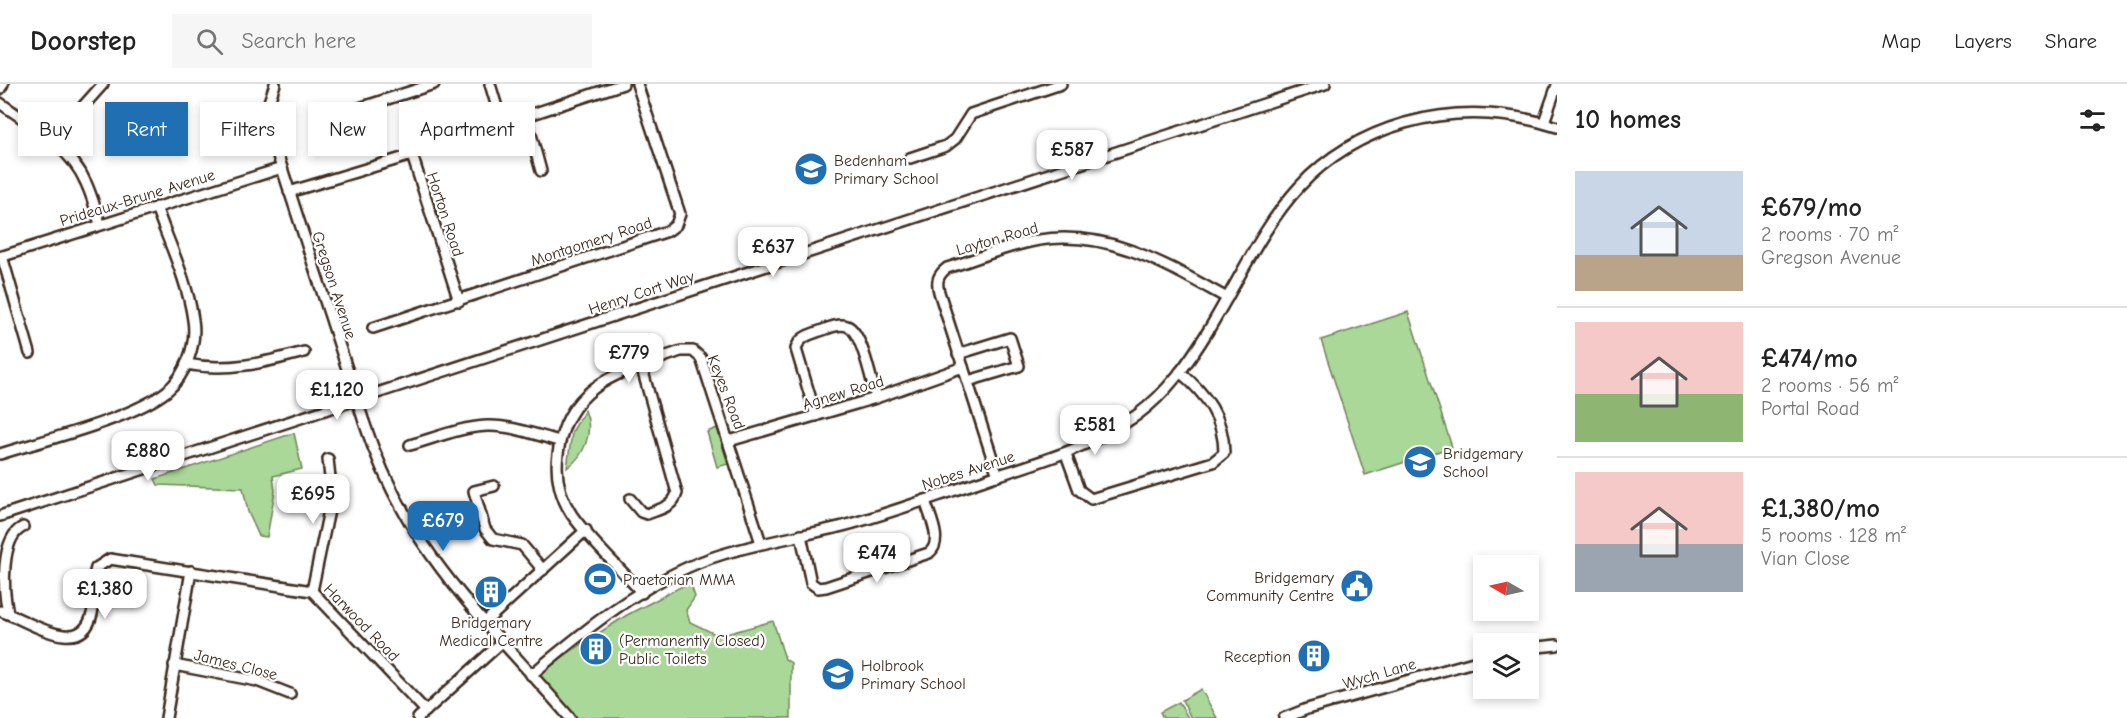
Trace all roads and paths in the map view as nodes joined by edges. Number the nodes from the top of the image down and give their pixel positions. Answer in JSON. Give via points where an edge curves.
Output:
{"nodes":[{"id":1,"x":3,"y":84,"type":"edge"},
{"id":2,"x":103,"y":84,"type":"edge"},
{"id":3,"x":275,"y":84,"type":"edge"},
{"id":4,"x":434,"y":84,"type":"edge"},
{"id":5,"x":490,"y":84,"type":"edge"},
{"id":6,"x":623,"y":84,"type":"edge"},
{"id":7,"x":637,"y":84,"type":"edge"},
{"id":8,"x":1061,"y":84,"type":"edge"},
{"id":9,"x":1325,"y":84,"type":"edge"},
{"id":10,"x":1557,"y":85,"type":"edge"},
{"id":11,"x":0,"y":89,"type":"edge"},
{"id":12,"x":87,"y":102,"type":"edge"},
{"id":13,"x":378,"y":102,"type":"edge"},
{"id":14,"x":495,"y":102,"type":"edge"},
{"id":15,"x":0,"y":103,"type":"edge"},
{"id":16,"x":535,"y":113,"type":"edge"},
{"id":17,"x":18,"y":116,"type":"edge"},
{"id":18,"x":1544,"y":122,"type":"junction"},
{"id":19,"x":1557,"y":127,"type":"edge"},
{"id":20,"x":535,"y":147,"type":"edge"},
{"id":21,"x":65,"y":156,"type":"edge"},
{"id":22,"x":910,"y":158,"type":"dead end"},
{"id":23,"x":282,"y":168,"type":"junction"},
{"id":24,"x":542,"y":171,"type":"dead end"},
{"id":25,"x":289,"y":192,"type":"junction"},
{"id":26,"x":156,"y":207,"type":"junction"},
{"id":27,"x":100,"y":224,"type":"junction"},
{"id":28,"x":1,"y":257,"type":"edge"},
{"id":29,"x":1227,"y":298,"type":"junction"},
{"id":30,"x":459,"y":301,"type":"junction"},
{"id":31,"x":373,"y":328,"type":"dead end"},
{"id":32,"x":304,"y":352,"type":"dead end"},
{"id":33,"x":30,"y":353,"type":"dead end"},
{"id":34,"x":958,"y":354,"type":"junction"},
{"id":35,"x":186,"y":363,"type":"junction"},
{"id":36,"x":641,"y":365,"type":"junction"},
{"id":37,"x":963,"y":367,"type":"junction"},
{"id":38,"x":1180,"y":372,"type":"junction"},
{"id":39,"x":968,"y":381,"type":"junction"},
{"id":40,"x":876,"y":398,"type":"junction"},
{"id":41,"x":816,"y":416,"type":"junction"},
{"id":42,"x":559,"y":441,"type":"junction"},
{"id":43,"x":729,"y":441,"type":"junction"},
{"id":44,"x":410,"y":445,"type":"dead end"},
{"id":45,"x":0,"y":454,"type":"edge"},
{"id":46,"x":1066,"y":454,"type":"junction"},
{"id":47,"x":328,"y":459,"type":"dead end"},
{"id":48,"x":998,"y":476,"type":"junction"},
{"id":49,"x":494,"y":486,"type":"dead end"},
{"id":50,"x":630,"y":499,"type":"dead end"},
{"id":51,"x":925,"y":500,"type":"junction"},
{"id":52,"x":0,"y":516,"type":"edge"},
{"id":53,"x":23,"y":527,"type":"dead end"},
{"id":54,"x":586,"y":530,"type":"junction"},
{"id":55,"x":0,"y":532,"type":"edge"},
{"id":56,"x":12,"y":535,"type":"junction"},
{"id":57,"x":801,"y":535,"type":"junction"},
{"id":58,"x":761,"y":543,"type":"junction"},
{"id":59,"x":543,"y":570,"type":"junction"},
{"id":60,"x":191,"y":571,"type":"junction"},
{"id":61,"x":312,"y":591,"type":"junction"},
{"id":62,"x":642,"y":593,"type":"junction"},
{"id":63,"x":4,"y":612,"type":"edge"},
{"id":64,"x":484,"y":623,"type":"junction"},
{"id":65,"x":501,"y":643,"type":"junction"},
{"id":66,"x":1557,"y":645,"type":"edge"},
{"id":67,"x":1539,"y":647,"type":"edge"},
{"id":68,"x":1473,"y":661,"type":"edge"},
{"id":69,"x":174,"y":665,"type":"junction"},
{"id":70,"x":531,"y":675,"type":"junction"},
{"id":71,"x":290,"y":694,"type":"dead end"},
{"id":72,"x":422,"y":715,"type":"edge"},
{"id":73,"x":166,"y":718,"type":"edge"},
{"id":74,"x":570,"y":718,"type":"edge"},
{"id":75,"x":1284,"y":718,"type":"edge"}],
"edges":[{"from":1,"to":11,"type":"street"},
{"from":2,"to":12,"type":"street"},
{"from":3,"to":23,"type":"street","name":"Gregson Avenue","via":[[267,108],[268,125]]},
{"from":4,"to":13,"type":"street"},
{"from":5,"to":14,"type":"street"},
{"from":6,"to":16,"type":"street"},
{"from":7,"to":30,"type":"street","name":"Montgomery Road","via":[[680,214],[676,225],[668,231]]},
{"from":8,"to":22,"type":"street","via":[[971,114],[946,146]]},
{"from":9,"to":52,"type":"street","name":"Henry Cort Way"},
{"from":10,"to":18,"type":"street"},
{"from":15,"to":17,"type":"street"},
{"from":18,"to":19,"type":"street","name":"Nobes Avenue"},
{"from":18,"to":29,"type":"street","name":"Nobes Avenue","via":[[1489,114],[1448,114],[1389,128],[1343,149],[1301,182],[1280,208]]},
{"from":20,"to":24,"type":"street"},
{"from":21,"to":27,"type":"street","via":[[86,181]]},
{"from":23,"to":25,"type":"street","name":"Gregson Avenue"},
{"from":23,"to":26,"type":"street","name":"Prideaux-Brune Avenue"},
{"from":25,"to":30,"type":"street","name":"Horton Road","via":[[412,155]]},
{"from":25,"to":64,"type":"street","name":"Gregson Avenue","bridge":true,"via":[[364,422],[387,480],[411,526],[446,578]]},
{"from":26,"to":27,"type":"street","name":"Prideaux-Brune Avenue"},
{"from":26,"to":35,"type":"street","via":[[193,321],[193,340]]},
{"from":27,"to":28,"type":"street","name":"Prideaux-Brune Avenue"},
{"from":28,"to":33,"type":"street","name":"Prideaux-Brune Avenue"},
{"from":29,"to":34,"type":"street","name":"Layton Road","via":[[1126,247],[1081,238],[1036,240],[947,268],[940,274],[937,283]]},
{"from":29,"to":38,"type":"street","name":"Nobes Avenue"},
{"from":30,"to":31,"type":"street","name":"Montgomery Road"},
{"from":32,"to":35,"type":"street","via":[[227,368]]},
{"from":34,"to":37,"type":"street","name":"Layton Road"},
{"from":34,"to":39,"type":"street","via":[[1010,338],[1019,366]]},
{"from":35,"to":45,"type":"street","via":[[168,390],[137,409]]},
{"from":36,"to":42,"type":"street","name":"Keyes Road","via":[[611,376],[588,392],[570,413]]},
{"from":36,"to":43,"type":"street","name":"Keyes Road","via":[[681,351],[693,351],[701,358]]},
{"from":36,"to":50,"type":"street","via":[[677,494],[670,506],[647,514]]},
{"from":37,"to":39,"type":"street","name":"Layton Road"},
{"from":37,"to":40,"type":"street","name":"Agnew Road"},
{"from":38,"to":46,"type":"street","name":"Nobes Avenue","via":[[1140,413]]},
{"from":38,"to":46,"type":"street","via":[[1209,400],[1224,442],[1224,453],[1213,462],[1091,499],[1079,490]]},
{"from":39,"to":48,"type":"street","name":"Layton Road"},
{"from":40,"to":41,"type":"street","name":"Agnew Road"},
{"from":40,"to":41,"type":"street","via":[[858,336],[845,326],[822,330],[804,337],[796,349]]},
{"from":41,"to":43,"type":"street","name":"Agnew Road"},
{"from":42,"to":44,"type":"street","via":[[487,426]]},
{"from":42,"to":54,"type":"street","name":"Keyes Road","via":[[559,486],[572,514]]},
{"from":43,"to":58,"type":"street","name":"Keyes Road"},
{"from":46,"to":48,"type":"street","name":"Nobes Avenue"},
{"from":47,"to":61,"type":"street","via":[[332,496]]},
{"from":48,"to":51,"type":"street","name":"Nobes Avenue"},
{"from":49,"to":59,"type":"street","via":[[474,491],[485,529],[493,539],[522,546]]},
{"from":51,"to":57,"type":"street","name":"Nobes Avenue","via":[[848,525]]},
{"from":51,"to":57,"type":"street","via":[[937,540],[935,548],[826,587],[818,588],[811,583]]},
{"from":53,"to":56,"type":"street"},
{"from":54,"to":59,"type":"street"},
{"from":54,"to":62,"type":"street","name":"Keyes Road"},
{"from":55,"to":56,"type":"street"},
{"from":56,"to":63,"type":"street","via":[[2,590]]},
{"from":57,"to":58,"type":"street","name":"Nobes Avenue"},
{"from":58,"to":62,"type":"street","name":"Nobes Avenue","via":[[675,573]]},
{"from":59,"to":64,"type":"street"},
{"from":60,"to":61,"type":"street","name":"Harwood Road"},
{"from":60,"to":63,"type":"street","name":"Harwood Road","via":[[116,559],[101,563],[94,573],[92,614],[88,624],[76,634],[55,634]]},
{"from":60,"to":69,"type":"street"},
{"from":61,"to":72,"type":"street","name":"Harwood Road"},
{"from":62,"to":70,"type":"street","name":"Nobes Avenue","via":[[581,633]]},
{"from":64,"to":65,"type":"street","name":"Gregson Avenue"},
{"from":65,"to":70,"type":"street","name":"Gregson Avenue"},
{"from":65,"to":72,"type":"street"},
{"from":66,"to":67,"type":"street"},
{"from":68,"to":75,"type":"street","name":"Wych Lane"},
{"from":69,"to":71,"type":"street","name":"James Close","via":[[257,681]]},
{"from":69,"to":73,"type":"street"},
{"from":70,"to":74,"type":"street","name":"Gregson Avenue"}]}
